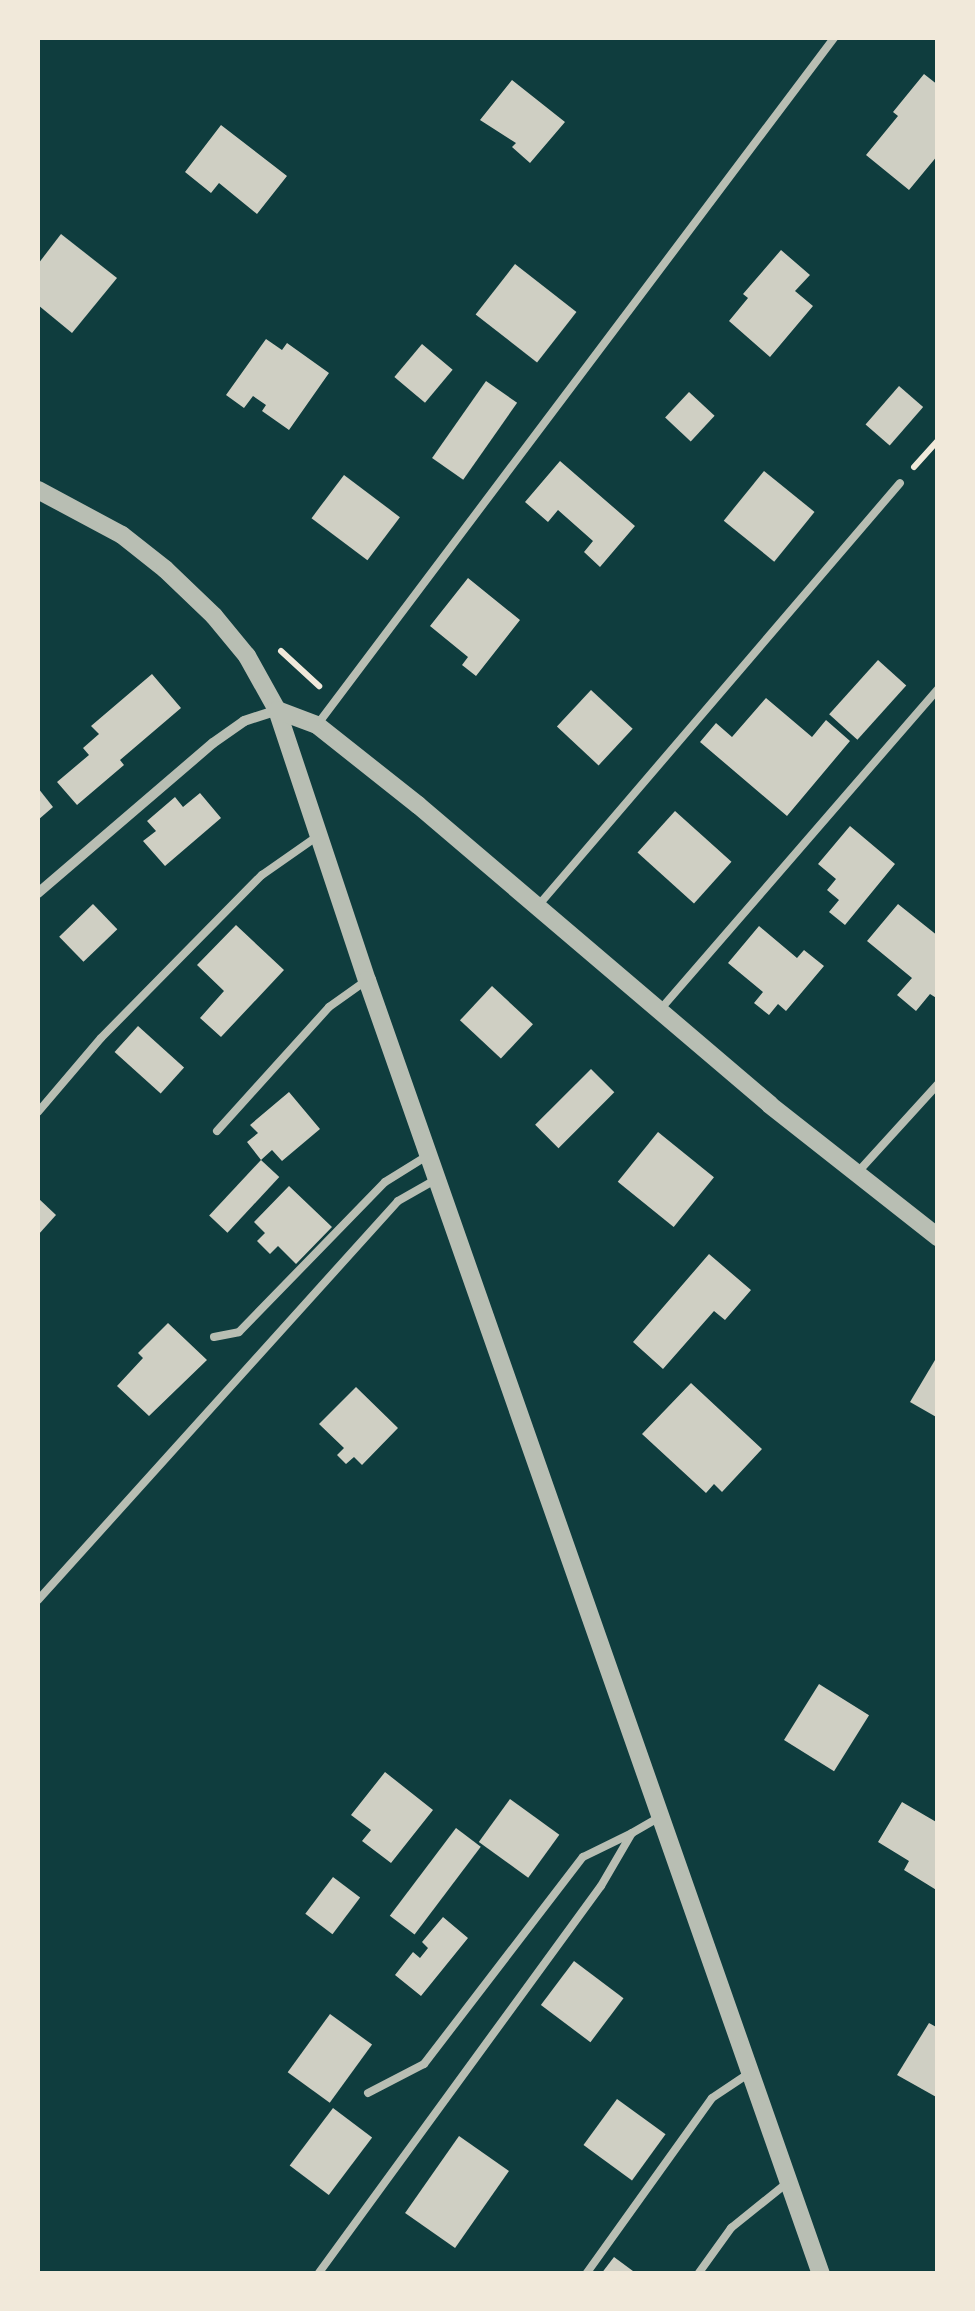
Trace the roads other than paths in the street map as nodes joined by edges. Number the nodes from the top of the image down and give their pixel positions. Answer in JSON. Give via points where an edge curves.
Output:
{"nodes":[{"id":1,"x":834,"y":38,"type":"edge"},
{"id":2,"x":900,"y":484,"type":"road end"},
{"id":3,"x":38,"y":490,"type":"edge"},
{"id":4,"x":938,"y":688,"type":"edge"},
{"id":5,"x":277,"y":710,"type":"junction"},
{"id":6,"x":316,"y":724,"type":"junction"},
{"id":7,"x":318,"y":836,"type":"junction"},
{"id":8,"x":38,"y":894,"type":"edge"},
{"id":9,"x":537,"y":907,"type":"junction"},
{"id":10,"x":367,"y":980,"type":"junction"},
{"id":11,"x":660,"y":1012,"type":"junction"},
{"id":12,"x":938,"y":1084,"type":"edge"},
{"id":13,"x":38,"y":1112,"type":"edge"},
{"id":14,"x":218,"y":1131,"type":"dead end"},
{"id":15,"x":430,"y":1154,"type":"junction"},
{"id":16,"x":856,"y":1175,"type":"junction"},
{"id":17,"x":438,"y":1178,"type":"junction"},
{"id":18,"x":938,"y":1238,"type":"edge"},
{"id":19,"x":214,"y":1336,"type":"dead end"},
{"id":20,"x":38,"y":1600,"type":"edge"},
{"id":21,"x":660,"y":1816,"type":"junction"},
{"id":22,"x":632,"y":1833,"type":"junction"},
{"id":23,"x":748,"y":2074,"type":"junction"},
{"id":24,"x":368,"y":2093,"type":"dead end"},
{"id":25,"x":787,"y":2184,"type":"junction"},
{"id":26,"x":318,"y":2274,"type":"edge"},
{"id":27,"x":586,"y":2274,"type":"edge"},
{"id":28,"x":698,"y":2274,"type":"edge"},
{"id":29,"x":821,"y":2274,"type":"edge"}],
"edges":[{"from":1,"to":6,"type":"lane"},
{"from":2,"to":9,"type":"lane"},
{"from":3,"to":5,"type":"street","via":[[122,534],[165,569],[246,656]]},
{"from":4,"to":11,"type":"lane"},
{"from":5,"to":6,"type":"street"},
{"from":5,"to":7,"type":"street"},
{"from":5,"to":8,"type":"street","via":[[244,721],[213,743]]},
{"from":6,"to":9,"type":"street"},
{"from":7,"to":10,"type":"street"},
{"from":7,"to":13,"type":"lane","via":[[262,876]]},
{"from":9,"to":11,"type":"street"},
{"from":10,"to":14,"type":"lane","via":[[329,1008]]},
{"from":10,"to":15,"type":"street"},
{"from":11,"to":16,"type":"street"},
{"from":12,"to":16,"type":"lane"},
{"from":15,"to":17,"type":"street"},
{"from":15,"to":19,"type":"lane","via":[[386,1182],[239,1332]]},
{"from":16,"to":18,"type":"street"},
{"from":17,"to":20,"type":"lane","via":[[398,1201]]},
{"from":17,"to":21,"type":"street"},
{"from":21,"to":22,"type":"lane"},
{"from":21,"to":23,"type":"street"},
{"from":22,"to":24,"type":"lane","via":[[583,1857],[424,2064]]},
{"from":22,"to":26,"type":"lane","via":[[601,1886]]},
{"from":23,"to":25,"type":"street"},
{"from":23,"to":27,"type":"lane","via":[[712,2098]]},
{"from":25,"to":28,"type":"lane","via":[[731,2228]]},
{"from":25,"to":29,"type":"street"}]}
